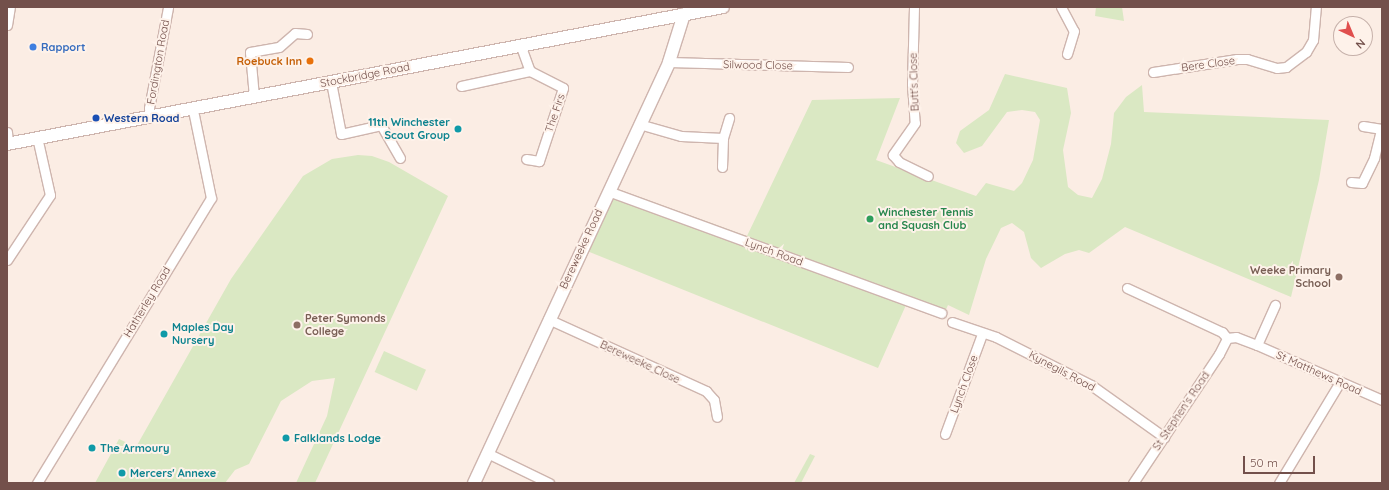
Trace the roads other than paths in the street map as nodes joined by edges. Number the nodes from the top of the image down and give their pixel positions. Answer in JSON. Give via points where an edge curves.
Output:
{"nodes":[{"id":1,"x":10,"y":7,"type":"edge"},
{"id":2,"x":168,"y":7,"type":"edge"},
{"id":3,"x":724,"y":7,"type":"edge"},
{"id":4,"x":914,"y":7,"type":"edge"},
{"id":5,"x":1061,"y":7,"type":"edge"},
{"id":6,"x":1316,"y":7,"type":"edge"},
{"id":7,"x":684,"y":10,"type":"edge"},
{"id":8,"x":7,"y":25,"type":"edge"},
{"id":9,"x":307,"y":34,"type":"dead end"},
{"id":10,"x":520,"y":44,"type":"junction"},
{"id":11,"x":1067,"y":54,"type":"dead end"},
{"id":12,"x":669,"y":62,"type":"junction"},
{"id":13,"x":848,"y":67,"type":"dead end"},
{"id":14,"x":530,"y":72,"type":"junction"},
{"id":15,"x":1153,"y":72,"type":"dead end"},
{"id":16,"x":331,"y":82,"type":"junction"},
{"id":17,"x":461,"y":86,"type":"dead end"},
{"id":18,"x":254,"y":97,"type":"junction"},
{"id":19,"x":193,"y":110,"type":"junction"},
{"id":20,"x":150,"y":116,"type":"junction"},
{"id":21,"x":729,"y":118,"type":"dead end"},
{"id":22,"x":639,"y":124,"type":"junction"},
{"id":23,"x":1363,"y":126,"type":"dead end"},
{"id":24,"x":1382,"y":129,"type":"edge"},
{"id":25,"x":37,"y":137,"type":"junction"},
{"id":26,"x":723,"y":138,"type":"junction"},
{"id":27,"x":7,"y":140,"type":"edge"},
{"id":28,"x":400,"y":158,"type":"dead end"},
{"id":29,"x":526,"y":159,"type":"dead end"},
{"id":30,"x":722,"y":167,"type":"dead end"},
{"id":31,"x":928,"y":176,"type":"dead end"},
{"id":32,"x":1351,"y":182,"type":"dead end"},
{"id":33,"x":608,"y":191,"type":"junction"},
{"id":34,"x":7,"y":260,"type":"edge"},
{"id":35,"x":1127,"y":288,"type":"dead end"},
{"id":36,"x":1275,"y":305,"type":"dead end"},
{"id":37,"x":941,"y":313,"type":"dead end"},
{"id":38,"x":548,"y":319,"type":"junction"},
{"id":39,"x":952,"y":322,"type":"dead end"},
{"id":40,"x":982,"y":334,"type":"junction"},
{"id":41,"x":1227,"y":338,"type":"junction"},
{"id":42,"x":1256,"y":345,"type":"junction"},
{"id":43,"x":1340,"y":382,"type":"junction"},
{"id":44,"x":1382,"y":400,"type":"edge"},
{"id":45,"x":717,"y":417,"type":"dead end"},
{"id":46,"x":945,"y":434,"type":"dead end"},
{"id":47,"x":1164,"y":437,"type":"junction"},
{"id":48,"x":487,"y":453,"type":"junction"},
{"id":49,"x":37,"y":483,"type":"edge"},
{"id":50,"x":474,"y":483,"type":"edge"},
{"id":51,"x":550,"y":483,"type":"edge"},
{"id":52,"x":1133,"y":483,"type":"edge"},
{"id":53,"x":1279,"y":483,"type":"edge"}],
"edges":[{"from":1,"to":8,"type":"street"},
{"from":2,"to":20,"type":"street","name":"Fordington Road","via":[[149,108]]},
{"from":3,"to":7,"type":"main road","name":"Stockbridge Road"},
{"from":4,"to":31,"type":"street","name":"Butt's Close","via":[[912,84],[915,123],[893,155],[898,162]]},
{"from":5,"to":11,"type":"street","via":[[1074,32]]},
{"from":6,"to":15,"type":"street","name":"Bere Close","via":[[1312,40],[1306,52],[1286,67],[1277,68],[1247,59],[1237,59]]},
{"from":7,"to":10,"type":"main road","name":"Stockbridge Road"},
{"from":7,"to":12,"type":"main road","name":"Bereweeke Road"},
{"from":9,"to":18,"type":"street","via":[[294,33],[279,47],[250,52]]},
{"from":10,"to":14,"type":"street"},
{"from":10,"to":16,"type":"main road","name":"Stockbridge Road"},
{"from":12,"to":13,"type":"street","name":"Silwood Close"},
{"from":12,"to":22,"type":"main road","name":"Bereweeke Road"},
{"from":14,"to":17,"type":"street"},
{"from":14,"to":29,"type":"street","name":"The Firs","via":[[563,88],[539,161]]},
{"from":16,"to":18,"type":"main road","name":"Stockbridge Road"},
{"from":16,"to":28,"type":"street","via":[[341,134],[381,125]]},
{"from":18,"to":19,"type":"main road","name":"Stockbridge Road"},
{"from":19,"to":20,"type":"main road","name":"Stockbridge Road"},
{"from":19,"to":49,"type":"street","name":"Hatherley Road","via":[[210,198]]},
{"from":20,"to":25,"type":"main road","name":"Stockbridge Road"},
{"from":21,"to":26,"type":"street"},
{"from":22,"to":26,"type":"street","via":[[681,136]]},
{"from":22,"to":33,"type":"main road","name":"Bereweeke Road"},
{"from":23,"to":24,"type":"street"},
{"from":24,"to":32,"type":"street","via":[[1374,158],[1362,183]]},
{"from":25,"to":27,"type":"main road","name":"Stockbridge Road"},
{"from":25,"to":34,"type":"street","via":[[50,195]]},
{"from":26,"to":30,"type":"street"},
{"from":33,"to":37,"type":"street","name":"Lynch Road"},
{"from":33,"to":38,"type":"main road","name":"Bereweeke Road"},
{"from":35,"to":41,"type":"street","name":"St Matthews Road","via":[[1222,332]]},
{"from":36,"to":42,"type":"street"},
{"from":38,"to":45,"type":"street","name":"Bereweeke Close","via":[[706,391],[714,400]]},
{"from":38,"to":48,"type":"main road","name":"Bereweeke Road"},
{"from":39,"to":40,"type":"street","name":"Kynegils Road"},
{"from":40,"to":46,"type":"street","name":"Lynch Close"},
{"from":40,"to":47,"type":"street","name":"Kynegils Road","via":[[996,337],[1091,385]]},
{"from":41,"to":42,"type":"street","name":"St Matthews Road","via":[[1236,337]]},
{"from":41,"to":47,"type":"street","name":"St Stephen's Road"},
{"from":42,"to":43,"type":"street","name":"St Matthews Road"},
{"from":43,"to":44,"type":"street","name":"St Matthews Road"},
{"from":43,"to":53,"type":"street"},
{"from":47,"to":52,"type":"street","name":"St Stephen's Road"},
{"from":48,"to":50,"type":"main road","name":"Bereweeke Road"},
{"from":48,"to":51,"type":"street"}]}
